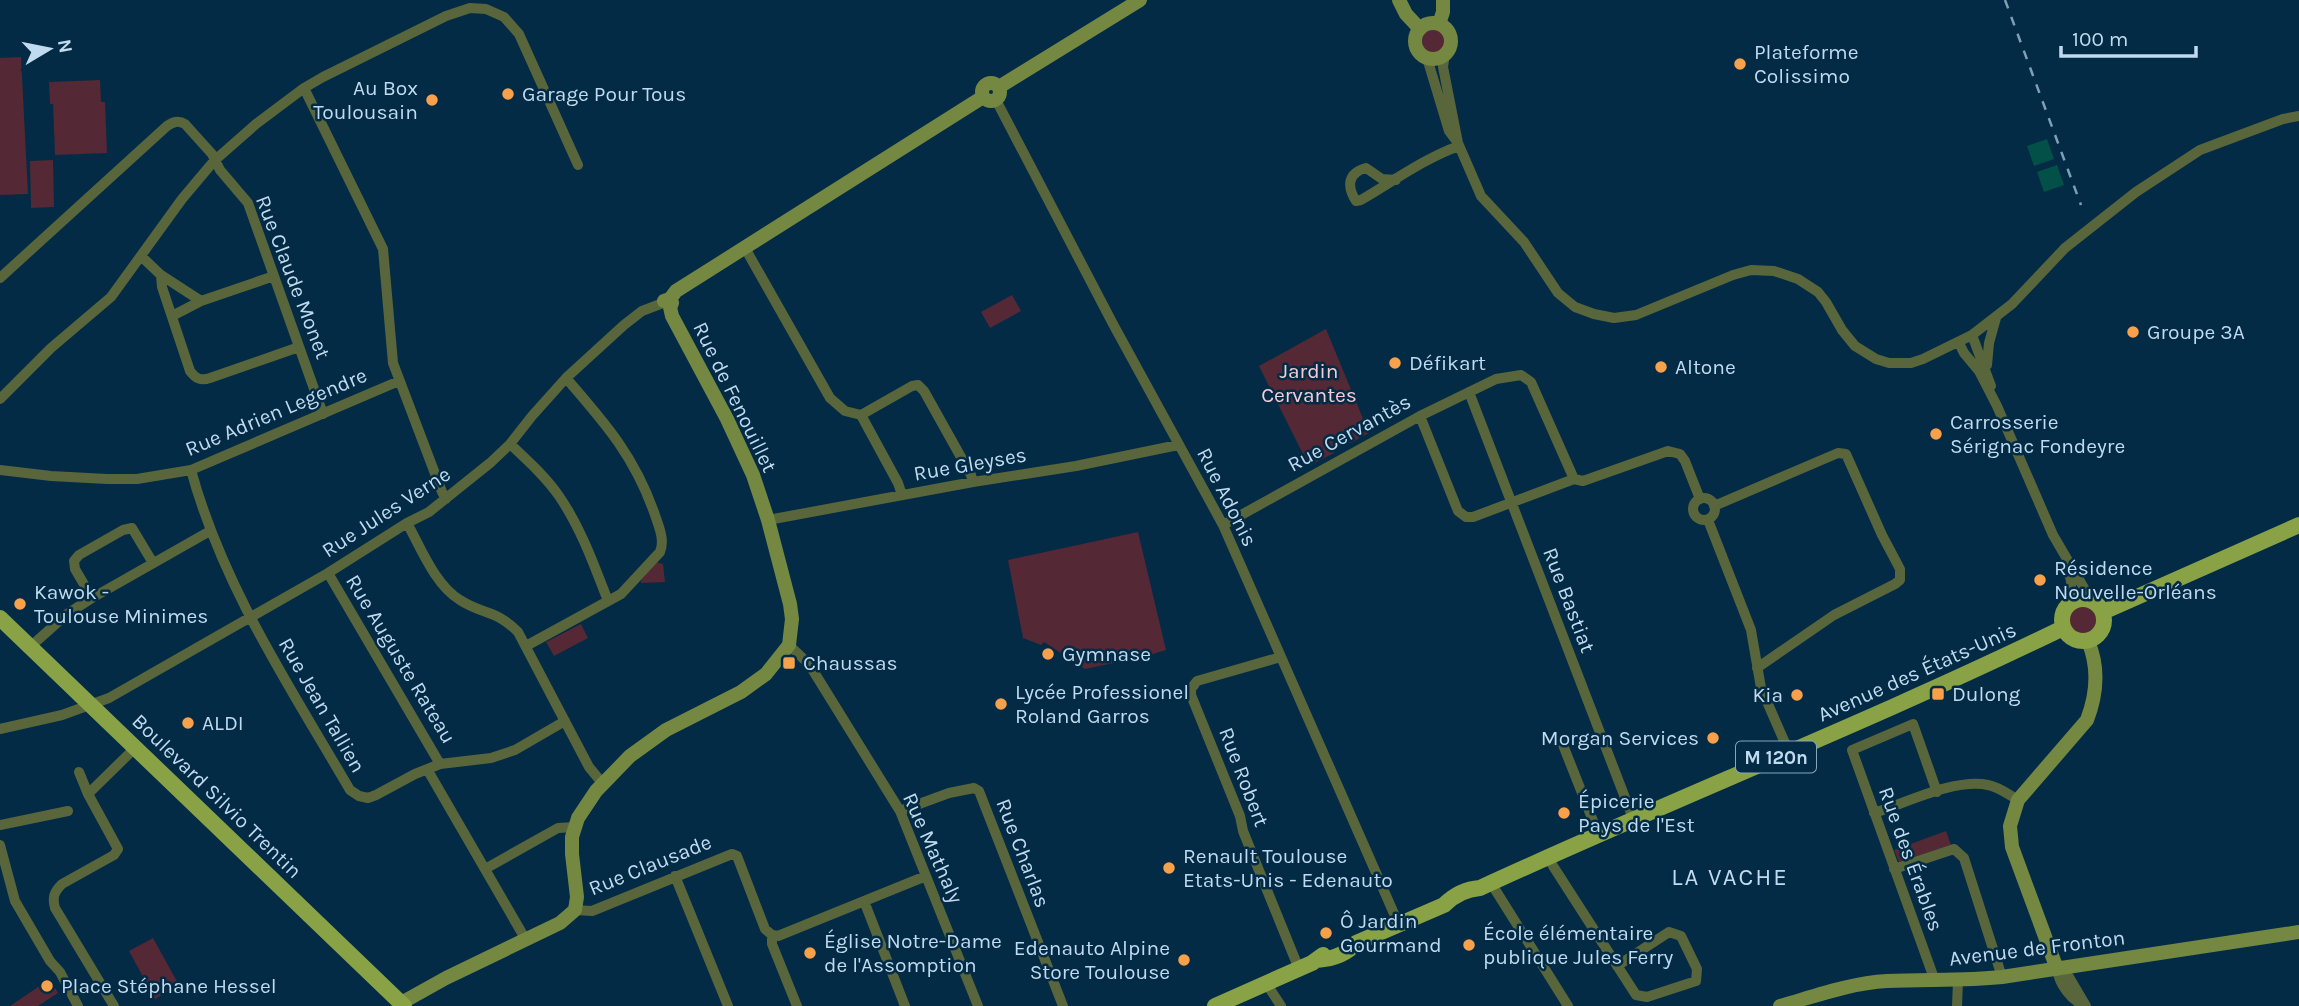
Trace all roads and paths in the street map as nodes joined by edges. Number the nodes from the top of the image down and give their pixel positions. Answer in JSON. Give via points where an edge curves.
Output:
{"nodes":[{"id":1,"x":1140,"y":0,"type":"edge"},
{"id":2,"x":1399,"y":0,"type":"edge"},
{"id":3,"x":1443,"y":0,"type":"edge"},
{"id":4,"x":1439,"y":24,"type":"junction"},
{"id":5,"x":1420,"y":29,"type":"junction"},
{"id":6,"x":1445,"y":54,"type":"junction"},
{"id":7,"x":1427,"y":58,"type":"junction"},
{"id":8,"x":304,"y":88,"type":"junction"},
{"id":9,"x":993,"y":95,"type":"junction"},
{"id":10,"x":2299,"y":116,"type":"edge"},
{"id":11,"x":1459,"y":145,"type":"junction"},
{"id":12,"x":214,"y":160,"type":"junction"},
{"id":13,"x":578,"y":165,"type":"dead end"},
{"id":14,"x":1396,"y":180,"type":"junction"},
{"id":15,"x":745,"y":248,"type":"junction"},
{"id":16,"x":141,"y":257,"type":"junction"},
{"id":17,"x":161,"y":275,"type":"junction"},
{"id":18,"x":274,"y":276,"type":"junction"},
{"id":19,"x":0,"y":278,"type":"edge"},
{"id":20,"x":201,"y":301,"type":"junction"},
{"id":21,"x":668,"y":303,"type":"junction"},
{"id":22,"x":172,"y":316,"type":"junction"},
{"id":23,"x":1996,"y":317,"type":"junction"},
{"id":24,"x":1972,"y":335,"type":"junction"},
{"id":25,"x":1959,"y":342,"type":"junction"},
{"id":26,"x":299,"y":347,"type":"junction"},
{"id":27,"x":1987,"y":373,"type":"junction"},
{"id":28,"x":566,"y":378,"type":"junction"},
{"id":29,"x":399,"y":381,"type":"junction"},
{"id":30,"x":1469,"y":392,"type":"junction"},
{"id":31,"x":0,"y":399,"type":"edge"},
{"id":32,"x":1997,"y":407,"type":"junction"},
{"id":33,"x":323,"y":414,"type":"junction"},
{"id":34,"x":861,"y":415,"type":"junction"},
{"id":35,"x":1420,"y":416,"type":"junction"},
{"id":36,"x":510,"y":444,"type":"junction"},
{"id":37,"x":1178,"y":445,"type":"junction"},
{"id":38,"x":0,"y":470,"type":"edge"},
{"id":39,"x":191,"y":470,"type":"junction"},
{"id":40,"x":1574,"y":479,"type":"junction"},
{"id":41,"x":973,"y":482,"type":"junction"},
{"id":42,"x":902,"y":495,"type":"junction"},
{"id":43,"x":446,"y":499,"type":"junction"},
{"id":44,"x":1700,"y":499,"type":"junction"},
{"id":45,"x":1511,"y":502,"type":"junction"},
{"id":46,"x":1714,"y":506,"type":"junction"},
{"id":47,"x":768,"y":520,"type":"junction"},
{"id":48,"x":1707,"y":520,"type":"junction"},
{"id":49,"x":407,"y":523,"type":"junction"},
{"id":50,"x":1223,"y":525,"type":"junction"},
{"id":51,"x":2299,"y":525,"type":"edge"},
{"id":52,"x":210,"y":531,"type":"junction"},
{"id":53,"x":2060,"y":548,"type":"junction"},
{"id":54,"x":153,"y":563,"type":"junction"},
{"id":55,"x":328,"y":573,"type":"junction"},
{"id":56,"x":92,"y":598,"type":"junction"},
{"id":57,"x":2091,"y":600,"type":"junction"},
{"id":58,"x":608,"y":601,"type":"junction"},
{"id":59,"x":2071,"y":602,"type":"junction"},
{"id":60,"x":2103,"y":612,"type":"junction"},
{"id":61,"x":250,"y":617,"type":"junction"},
{"id":62,"x":0,"y":618,"type":"edge"},
{"id":63,"x":2063,"y":628,"type":"junction"},
{"id":64,"x":2088,"y":641,"type":"junction"},
{"id":65,"x":789,"y":645,"type":"junction"},
{"id":66,"x":526,"y":646,"type":"junction"},
{"id":67,"x":30,"y":647,"type":"junction"},
{"id":68,"x":1280,"y":657,"type":"junction"},
{"id":69,"x":1757,"y":668,"type":"junction"},
{"id":70,"x":92,"y":704,"type":"junction"},
{"id":71,"x":565,"y":721,"type":"junction"},
{"id":72,"x":0,"y":729,"type":"edge"},
{"id":73,"x":1563,"y":745,"type":"dead end"},
{"id":74,"x":136,"y":747,"type":"junction"},
{"id":75,"x":1788,"y":752,"type":"junction"},
{"id":76,"x":440,"y":764,"type":"junction"},
{"id":77,"x":427,"y":769,"type":"junction"},
{"id":78,"x":79,"y":772,"type":"dead end"},
{"id":79,"x":603,"y":784,"type":"junction"},
{"id":80,"x":1937,"y":792,"type":"junction"},
{"id":81,"x":88,"y":794,"type":"junction"},
{"id":82,"x":2018,"y":800,"type":"junction"},
{"id":83,"x":68,"y":811,"type":"dead end"},
{"id":84,"x":900,"y":811,"type":"junction"},
{"id":85,"x":1874,"y":813,"type":"junction"},
{"id":86,"x":1634,"y":821,"type":"junction"},
{"id":87,"x":0,"y":825,"type":"edge"},
{"id":88,"x":575,"y":827,"type":"junction"},
{"id":89,"x":1599,"y":836,"type":"junction"},
{"id":90,"x":0,"y":845,"type":"edge"},
{"id":91,"x":1549,"y":858,"type":"junction"},
{"id":92,"x":485,"y":869,"type":"junction"},
{"id":93,"x":1894,"y":869,"type":"junction"},
{"id":94,"x":676,"y":876,"type":"junction"},
{"id":95,"x":926,"y":876,"type":"junction"},
{"id":96,"x":1486,"y":886,"type":"junction"},
{"id":97,"x":864,"y":901,"type":"junction"},
{"id":98,"x":575,"y":910,"type":"junction"},
{"id":99,"x":1399,"y":925,"type":"junction"},
{"id":100,"x":2299,"y":932,"type":"edge"},
{"id":101,"x":772,"y":935,"type":"junction"},
{"id":102,"x":526,"y":940,"type":"junction"},
{"id":103,"x":1617,"y":966,"type":"junction"},
{"id":104,"x":1299,"y":969,"type":"junction"},
{"id":105,"x":2057,"y":969,"type":"junction"},
{"id":106,"x":2003,"y":977,"type":"junction"},
{"id":107,"x":1935,"y":981,"type":"junction"},
{"id":108,"x":1958,"y":981,"type":"junction"},
{"id":109,"x":1266,"y":983,"type":"junction"},
{"id":110,"x":400,"y":1005,"type":"edge"},
{"id":111,"x":1785,"y":1005,"type":"edge"},
{"id":112,"x":78,"y":1006,"type":"edge"},
{"id":113,"x":114,"y":1006,"type":"edge"},
{"id":114,"x":728,"y":1006,"type":"edge"},
{"id":115,"x":797,"y":1006,"type":"edge"},
{"id":116,"x":905,"y":1006,"type":"edge"},
{"id":117,"x":978,"y":1006,"type":"edge"},
{"id":118,"x":1063,"y":1006,"type":"edge"},
{"id":119,"x":1214,"y":1006,"type":"edge"},
{"id":120,"x":1281,"y":1006,"type":"edge"},
{"id":121,"x":1568,"y":1006,"type":"edge"},
{"id":122,"x":1957,"y":1006,"type":"edge"},
{"id":123,"x":2086,"y":1006,"type":"edge"}],
"edges":[{"from":1,"to":9,"type":"street"},
{"from":2,"to":5,"type":"street"},
{"from":3,"to":4,"type":"street"},
{"from":4,"to":5,"type":"street"},
{"from":4,"to":6,"type":"street","via":[[1450,36]]},
{"from":5,"to":7,"type":"street","via":[[1416,44]]},
{"from":6,"to":7,"type":"street"},
{"from":6,"to":11,"type":"street","via":[[1443,67]]},
{"from":7,"to":11,"type":"street","via":[[1449,131]]},
{"from":8,"to":12,"type":"street"},
{"from":8,"to":13,"type":"street","via":[[446,16],[470,8],[486,9],[504,17],[519,34]]},
{"from":8,"to":29,"type":"street","via":[[383,249],[391,348]]},
{"from":9,"to":15,"type":"street"},
{"from":9,"to":37,"type":"street","name":"Rue Adonis"},
{"from":10,"to":23,"type":"street","via":[[2200,150],[2136,192],[2066,248]]},
{"from":11,"to":14,"type":"street"},
{"from":11,"to":25,"type":"street","via":[[1481,195],[1524,242],[1558,293],[1575,307],[1614,318],[1636,315],[1733,275],[1761,270],[1786,273],[1818,292],[1855,346],[1876,359],[1911,363]]},
{"from":12,"to":16,"type":"street"},
{"from":12,"to":18,"type":"street","name":"Rue Claude Monet","via":[[248,203]]},
{"from":12,"to":19,"type":"street","name":"Rue Claude Monet","via":[[185,124],[173,122]]},
{"from":14,"to":14,"type":"street","via":[[1382,179],[1366,168],[1354,173],[1349,186],[1356,201]]},
{"from":15,"to":21,"type":"street","via":[[676,291]]},
{"from":15,"to":34,"type":"street","via":[[831,398],[845,411]]},
{"from":16,"to":17,"type":"street"},
{"from":16,"to":31,"type":"street","via":[[111,297]]},
{"from":17,"to":20,"type":"street"},
{"from":17,"to":22,"type":"street"},
{"from":18,"to":20,"type":"street"},
{"from":18,"to":26,"type":"street","name":"Rue Claude Monet"},
{"from":20,"to":22,"type":"street"},
{"from":21,"to":28,"type":"street","name":"Rue Jules Verne","via":[[642,311]]},
{"from":21,"to":47,"type":"street","name":"Rue de Fenouillet","via":[[743,450]]},
{"from":22,"to":26,"type":"street","via":[[190,371],[203,380]]},
{"from":23,"to":24,"type":"street"},
{"from":23,"to":27,"type":"street"},
{"from":24,"to":25,"type":"street"},
{"from":24,"to":27,"type":"street"},
{"from":25,"to":32,"type":"street"},
{"from":26,"to":33,"type":"street","name":"Rue Claude Monet"},
{"from":27,"to":32,"type":"street"},
{"from":28,"to":36,"type":"street","name":"Rue Jules Verne"},
{"from":28,"to":58,"type":"street","via":[[629,457],[661,532],[660,552],[628,589]]},
{"from":29,"to":33,"type":"street","name":"Rue Adrien Legendre"},
{"from":29,"to":43,"type":"street"},
{"from":30,"to":35,"type":"street","name":"Rue Cervantès"},
{"from":30,"to":40,"type":"street","name":"Rue Cervantès","via":[[1496,379],[1521,375],[1531,382]]},
{"from":30,"to":45,"type":"street","name":"Rue Bastiat"},
{"from":32,"to":53,"type":"street"},
{"from":33,"to":39,"type":"street","name":"Rue Adrien Legendre"},
{"from":34,"to":41,"type":"street","via":[[918,386]]},
{"from":34,"to":42,"type":"street"},
{"from":35,"to":45,"type":"street","via":[[1458,511],[1473,517]]},
{"from":35,"to":50,"type":"street","name":"Rue Cervantès"},
{"from":36,"to":43,"type":"street","name":"Rue Jules Verne"},
{"from":36,"to":58,"type":"street","via":[[539,471],[566,507]]},
{"from":37,"to":41,"type":"street","name":"Rue Gleyses"},
{"from":37,"to":50,"type":"street","name":"Rue Adonis"},
{"from":38,"to":39,"type":"street","name":"Rue Adrien Legendre","via":[[107,479]]},
{"from":39,"to":52,"type":"street"},
{"from":40,"to":44,"type":"street","via":[[1583,481],[1658,453],[1676,453],[1685,461]]},
{"from":40,"to":45,"type":"street"},
{"from":41,"to":42,"type":"street","name":"Rue Gleyses"},
{"from":42,"to":47,"type":"street","name":"Rue Gleyses"},
{"from":43,"to":49,"type":"street","name":"Rue Jules Verne"},
{"from":44,"to":46,"type":"street","via":[[1710,500]]},
{"from":44,"to":48,"type":"street","via":[[1693,512]]},
{"from":45,"to":86,"type":"street","name":"Rue Bastiat"},
{"from":46,"to":48,"type":"street"},
{"from":46,"to":69,"type":"street","via":[[1838,453],[1846,454],[1900,569],[1895,584],[1834,615]]},
{"from":47,"to":65,"type":"street","name":"Rue de Fenouillet","via":[[790,604]]},
{"from":48,"to":69,"type":"street","via":[[1751,630]]},
{"from":49,"to":55,"type":"street","name":"Rue Jules Verne"},
{"from":49,"to":66,"type":"street","via":[[442,585],[466,604],[506,620]]},
{"from":50,"to":68,"type":"street","name":"Rue Adonis"},
{"from":51,"to":60,"type":"main road"},
{"from":52,"to":54,"type":"street"},
{"from":52,"to":61,"type":"street"},
{"from":53,"to":57,"type":"street"},
{"from":53,"to":59,"type":"street","via":[[2071,580]]},
{"from":54,"to":56,"type":"street"},
{"from":54,"to":56,"type":"street","via":[[132,528],[79,555],[75,569]]},
{"from":55,"to":61,"type":"street","name":"Rue Jules Verne"},
{"from":55,"to":76,"type":"street","name":"Rue Auguste Rateau"},
{"from":56,"to":67,"type":"street"},
{"from":57,"to":59,"type":"main road"},
{"from":57,"to":60,"type":"main road"},
{"from":58,"to":66,"type":"street"},
{"from":59,"to":63,"type":"main road","via":[[2061,617]]},
{"from":60,"to":64,"type":"main road","via":[[2103,626]]},
{"from":61,"to":70,"type":"street","name":"Rue Jules Verne","via":[[112,697]]},
{"from":61,"to":77,"type":"street","name":"Rue Jean Tallien","via":[[350,790],[368,798]]},
{"from":62,"to":67,"type":"main road","name":"Boulevard Silvio Trentin"},
{"from":63,"to":64,"type":"main road","via":[[2071,638]]},
{"from":63,"to":75,"type":"main road","name":"Avenue des États-Unis","number":"M 120n"},
{"from":64,"to":82,"type":"street","via":[[2096,675],[2087,720]]},
{"from":65,"to":79,"type":"street","via":[[766,674],[666,730],[630,756]]},
{"from":65,"to":84,"type":"street","name":"Rue Mathaly","via":[[809,664]]},
{"from":66,"to":71,"type":"street"},
{"from":67,"to":70,"type":"main road","name":"Boulevard Silvio Trentin"},
{"from":68,"to":99,"type":"street","name":"Rue Adonis"},
{"from":68,"to":104,"type":"street","name":"Rue Robert","via":[[1196,681],[1191,695]]},
{"from":69,"to":75,"type":"street"},
{"from":70,"to":72,"type":"street","name":"Rue Jules Verne"},
{"from":70,"to":74,"type":"main road","name":"Boulevard Silvio Trentin"},
{"from":71,"to":76,"type":"street","name":"Rue Jean Tallien","via":[[503,755]]},
{"from":71,"to":79,"type":"street"},
{"from":73,"to":89,"type":"street"},
{"from":74,"to":81,"type":"street"},
{"from":74,"to":110,"type":"main road","name":"Boulevard Silvio Trentin"},
{"from":75,"to":86,"type":"main road","name":"Avenue des États-Unis","number":"M 120n"},
{"from":76,"to":77,"type":"street","name":"Rue Jean Tallien"},
{"from":77,"to":92,"type":"street"},
{"from":78,"to":81,"type":"street"},
{"from":79,"to":88,"type":"street"},
{"from":80,"to":82,"type":"street","via":[[1973,783],[2004,790]]},
{"from":80,"to":85,"type":"street"},
{"from":80,"to":85,"type":"street","name":"Rue des Érables","via":[[1913,724],[1852,750]]},
{"from":81,"to":113,"type":"street","via":[[118,849],[62,884],[53,899]]},
{"from":82,"to":105,"type":"street","via":[[2010,826],[2012,846]]},
{"from":83,"to":87,"type":"street"},
{"from":84,"to":95,"type":"street","name":"Rue Mathaly"},
{"from":84,"to":118,"type":"street","name":"Rue Charlas","via":[[949,793],[974,788],[979,792]]},
{"from":85,"to":93,"type":"street","name":"Rue des Érables"},
{"from":86,"to":89,"type":"main road","name":"Avenue des États-Unis","number":"M 120n"},
{"from":88,"to":92,"type":"street","via":[[558,828]]},
{"from":88,"to":98,"type":"street","via":[[571,846]]},
{"from":89,"to":91,"type":"main road","name":"Avenue des États-Unis","number":"M 120n"},
{"from":90,"to":112,"type":"street","via":[[15,901]]},
{"from":91,"to":96,"type":"main road","name":"Avenue des États-Unis","number":"M 120n"},
{"from":91,"to":103,"type":"street"},
{"from":92,"to":102,"type":"street"},
{"from":93,"to":106,"type":"street","via":[[1954,849],[1964,858]]},
{"from":93,"to":107,"type":"street","name":"Rue des Érables"},
{"from":94,"to":98,"type":"street","name":"Rue Clausade","via":[[592,911]]},
{"from":94,"to":101,"type":"street","name":"Rue Clausade","via":[[732,853],[737,856],[765,929]]},
{"from":94,"to":114,"type":"street"},
{"from":95,"to":97,"type":"street"},
{"from":95,"to":117,"type":"street","name":"Rue Mathaly"},
{"from":96,"to":99,"type":"main road","name":"Avenue des États-Unis","number":"M 120n"},
{"from":96,"to":121,"type":"street"},
{"from":97,"to":101,"type":"street"},
{"from":97,"to":116,"type":"street"},
{"from":98,"to":102,"type":"street"},
{"from":99,"to":104,"type":"main road","name":"Avenue des États-Unis","number":"M 120n","via":[[1331,959]]},
{"from":100,"to":105,"type":"street","name":"Avenue de Fronton"},
{"from":101,"to":115,"type":"street"},
{"from":102,"to":110,"type":"street"},
{"from":103,"to":103,"type":"street","via":[[1669,932],[1681,936],[1697,969],[1696,981],[1647,997],[1636,995]]},
{"from":104,"to":109,"type":"main road","name":"Avenue des États-Unis","number":"M 120n"},
{"from":105,"to":106,"type":"street","name":"Avenue de Fronton"},
{"from":105,"to":123,"type":"street","via":[[2073,998]]},
{"from":106,"to":108,"type":"street","name":"Avenue de Fronton"},
{"from":107,"to":108,"type":"street","name":"Avenue de Fronton"},
{"from":107,"to":111,"type":"street","name":"Avenue de Fronton","via":[[1885,981]]},
{"from":108,"to":122,"type":"street"},
{"from":109,"to":119,"type":"main road","name":"Avenue des États-Unis","number":"M 120n"},
{"from":109,"to":120,"type":"street"}]}
